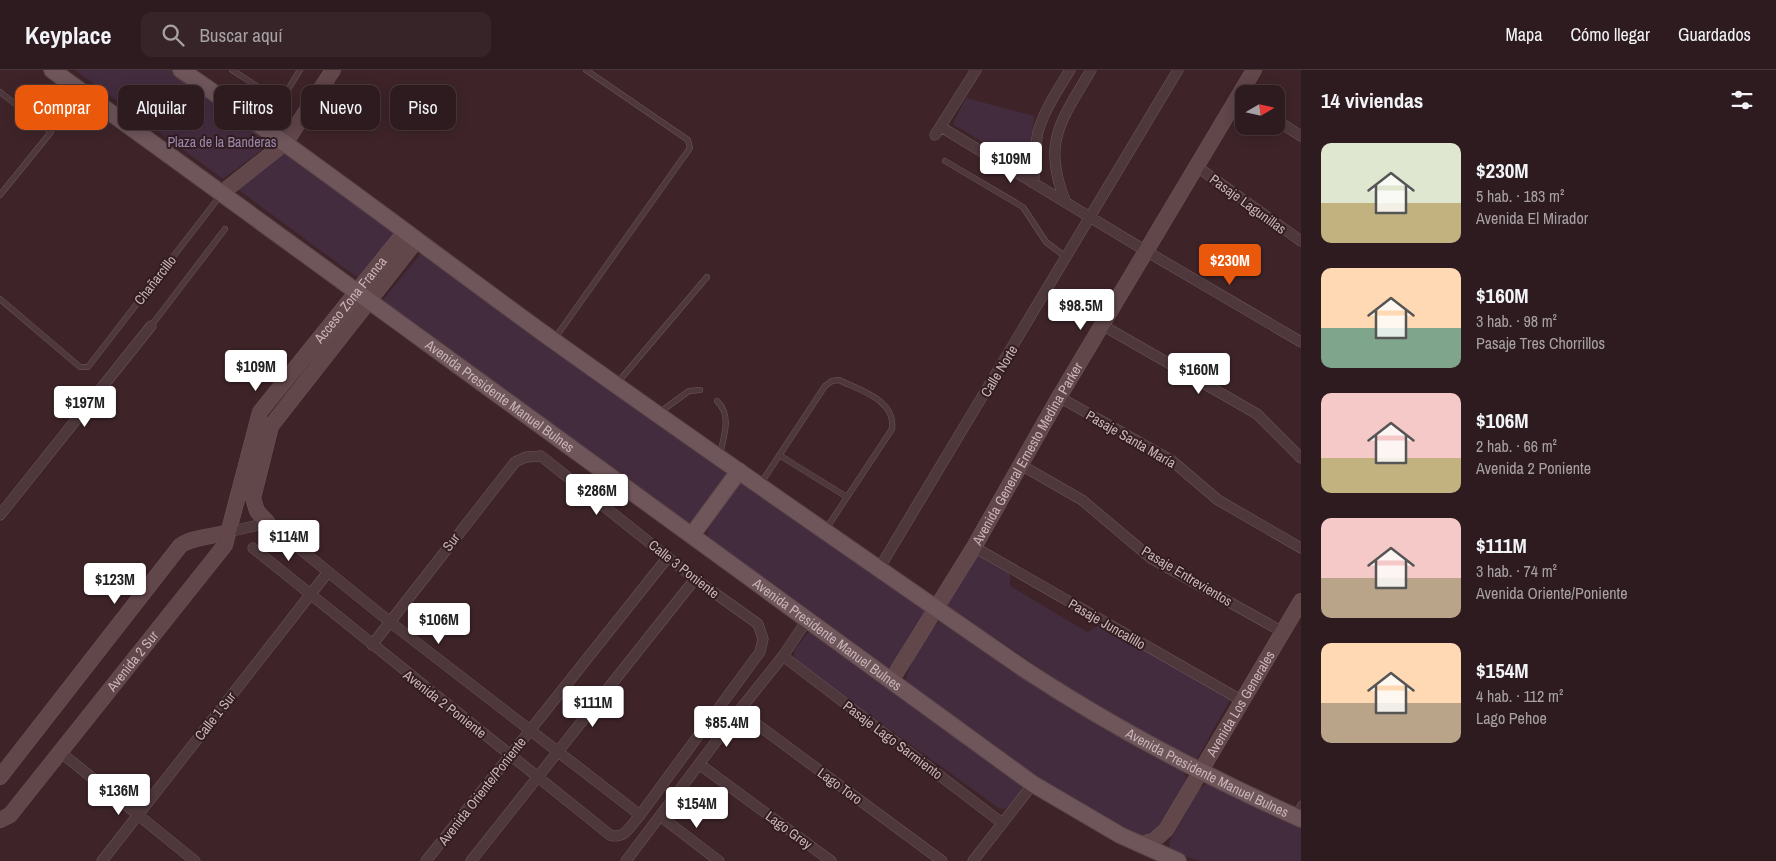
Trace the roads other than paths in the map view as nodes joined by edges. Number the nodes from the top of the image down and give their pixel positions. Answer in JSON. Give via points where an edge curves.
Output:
{"nodes":[{"id":1,"x":52,"y":70,"type":"edge"},
{"id":2,"x":181,"y":70,"type":"edge"},
{"id":3,"x":232,"y":70,"type":"edge"},
{"id":4,"x":300,"y":70,"type":"edge"},
{"id":5,"x":333,"y":70,"type":"edge"},
{"id":6,"x":586,"y":70,"type":"edge"},
{"id":7,"x":976,"y":70,"type":"edge"},
{"id":8,"x":1070,"y":70,"type":"edge"},
{"id":9,"x":1092,"y":70,"type":"edge"},
{"id":10,"x":1178,"y":70,"type":"edge"},
{"id":11,"x":1254,"y":70,"type":"edge"},
{"id":12,"x":255,"y":85,"type":"edge"},
{"id":13,"x":290,"y":85,"type":"edge"},
{"id":14,"x":1247,"y":85,"type":"edge"},
{"id":15,"x":0,"y":92,"type":"edge"},
{"id":16,"x":214,"y":92,"type":"edge"},
{"id":17,"x":1235,"y":106,"type":"edge"},
{"id":18,"x":1285,"y":126,"type":"edge"},
{"id":19,"x":269,"y":130,"type":"edge"},
{"id":20,"x":1301,"y":136,"type":"edge"},
{"id":21,"x":286,"y":142,"type":"junction"},
{"id":22,"x":944,"y":161,"type":"dead end"},
{"id":23,"x":1196,"y":166,"type":"junction"},
{"id":24,"x":1032,"y":183,"type":"junction"},
{"id":25,"x":223,"y":192,"type":"junction"},
{"id":26,"x":0,"y":195,"type":"edge"},
{"id":27,"x":1066,"y":203,"type":"junction"},
{"id":28,"x":1093,"y":219,"type":"junction"},
{"id":29,"x":225,"y":229,"type":"dead end"},
{"id":30,"x":410,"y":237,"type":"junction"},
{"id":31,"x":1301,"y":241,"type":"edge"},
{"id":32,"x":1146,"y":251,"type":"junction"},
{"id":33,"x":1067,"y":258,"type":"junction"},
{"id":34,"x":707,"y":277,"type":"dead end"},
{"id":35,"x":357,"y":290,"type":"junction"},
{"id":36,"x":0,"y":299,"type":"edge"},
{"id":37,"x":370,"y":301,"type":"junction"},
{"id":38,"x":1102,"y":325,"type":"junction"},
{"id":39,"x":151,"y":326,"type":"joint"},
{"id":40,"x":553,"y":340,"type":"junction"},
{"id":41,"x":1301,"y":342,"type":"edge"},
{"id":42,"x":616,"y":384,"type":"junction"},
{"id":43,"x":700,"y":390,"type":"dead end"},
{"id":44,"x":1059,"y":397,"type":"junction"},
{"id":45,"x":717,"y":401,"type":"dead end"},
{"id":46,"x":658,"y":414,"type":"junction"},
{"id":47,"x":779,"y":455,"type":"junction"},
{"id":48,"x":541,"y":456,"type":"joint"},
{"id":49,"x":720,"y":457,"type":"junction"},
{"id":50,"x":1301,"y":458,"type":"edge"},
{"id":51,"x":1021,"y":466,"type":"junction"},
{"id":52,"x":739,"y":471,"type":"junction"},
{"id":53,"x":760,"y":485,"type":"junction"},
{"id":54,"x":847,"y":497,"type":"junction"},
{"id":55,"x":0,"y":515,"type":"edge"},
{"id":56,"x":268,"y":523,"type":"junction"},
{"id":57,"x":825,"y":530,"type":"junction"},
{"id":58,"x":228,"y":532,"type":"junction"},
{"id":59,"x":692,"y":535,"type":"junction"},
{"id":60,"x":974,"y":547,"type":"junction"},
{"id":61,"x":253,"y":548,"type":"dead end"},
{"id":62,"x":1301,"y":548,"type":"edge"},
{"id":63,"x":668,"y":557,"type":"junction"},
{"id":64,"x":880,"y":567,"type":"junction"},
{"id":65,"x":328,"y":572,"type":"junction"},
{"id":66,"x":695,"y":579,"type":"junction"},
{"id":67,"x":310,"y":595,"type":"junction"},
{"id":68,"x":1301,"y":601,"type":"edge"},
{"id":69,"x":936,"y":608,"type":"junction"},
{"id":70,"x":807,"y":620,"type":"junction"},
{"id":71,"x":390,"y":622,"type":"junction"},
{"id":72,"x":1283,"y":632,"type":"junction"},
{"id":73,"x":372,"y":645,"type":"junction"},
{"id":74,"x":783,"y":656,"type":"junction"},
{"id":75,"x":891,"y":681,"type":"junction"},
{"id":76,"x":1241,"y":700,"type":"junction"},
{"id":77,"x":739,"y":711,"type":"junction"},
{"id":78,"x":530,"y":731,"type":"junction"},
{"id":79,"x":59,"y":751,"type":"junction"},
{"id":80,"x":558,"y":752,"type":"junction"},
{"id":81,"x":510,"y":755,"type":"junction"},
{"id":82,"x":699,"y":764,"type":"junction"},
{"id":83,"x":1200,"y":772,"type":"junction"},
{"id":84,"x":0,"y":777,"type":"edge"},
{"id":85,"x":538,"y":777,"type":"junction"},
{"id":86,"x":1033,"y":784,"type":"junction"},
{"id":87,"x":1298,"y":813,"type":"edge"},
{"id":88,"x":138,"y":815,"type":"junction"},
{"id":89,"x":640,"y":815,"type":"junction"},
{"id":90,"x":660,"y":816,"type":"junction"},
{"id":91,"x":0,"y":820,"type":"edge"},
{"id":92,"x":1002,"y":823,"type":"junction"},
{"id":93,"x":1138,"y":844,"type":"junction"},
{"id":94,"x":102,"y":861,"type":"edge"},
{"id":95,"x":195,"y":861,"type":"edge"},
{"id":96,"x":426,"y":861,"type":"edge"},
{"id":97,"x":471,"y":861,"type":"edge"},
{"id":98,"x":626,"y":861,"type":"edge"},
{"id":99,"x":719,"y":861,"type":"edge"},
{"id":100,"x":831,"y":861,"type":"edge"},
{"id":101,"x":942,"y":861,"type":"edge"},
{"id":102,"x":973,"y":861,"type":"edge"},
{"id":103,"x":1178,"y":861,"type":"edge"}],
"edges":[{"from":1,"to":25,"type":"main road","name":"Avenida Presidente Manuel Bulnes"},
{"from":2,"to":16,"type":"main road","name":"Avenida Presidente Manuel Bulnes"},
{"from":3,"to":12,"type":"lane"},
{"from":4,"to":13,"type":"lane"},
{"from":5,"to":21,"type":"street"},
{"from":6,"to":40,"type":"lane","via":[[688,140],[690,148]]},
{"from":7,"to":24,"type":"street","via":[[938,131]]},
{"from":8,"to":24,"type":"street","via":[[1044,115],[1038,134],[1036,171]]},
{"from":9,"to":27,"type":"street","via":[[1056,136],[1054,166]]},
{"from":10,"to":28,"type":"street","name":"Calle Norte"},
{"from":11,"to":14,"type":"street","name":"Avenida General Ernesto Medina Parker"},
{"from":15,"to":26,"type":"lane","via":[[51,132]]},
{"from":17,"to":23,"type":"street","name":"Avenida General Ernesto Medina Parker"},
{"from":18,"to":20,"type":"street"},
{"from":19,"to":21,"type":"main road","name":"Avenida Presidente Manuel Bulnes"},
{"from":21,"to":25,"type":"street"},
{"from":21,"to":30,"type":"main road","name":"Avenida Presidente Manuel Bulnes"},
{"from":22,"to":33,"type":"lane","via":[[1023,207],[1046,242]]},
{"from":23,"to":31,"type":"street","name":"Pasaje Lagunillas"},
{"from":23,"to":32,"type":"street","name":"Avenida General Ernesto Medina Parker"},
{"from":24,"to":27,"type":"street"},
{"from":25,"to":35,"type":"main road","name":"Avenida Presidente Manuel Bulnes"},
{"from":25,"to":36,"type":"lane","name":"Chañarcillo","via":[[88,367],[80,367]]},
{"from":27,"to":28,"type":"street"},
{"from":28,"to":32,"type":"street"},
{"from":28,"to":33,"type":"street","name":"Calle Norte"},
{"from":29,"to":39,"type":"lane"},
{"from":30,"to":35,"type":"street","name":"Acceso Zona Franca"},
{"from":30,"to":37,"type":"street","name":"Acceso Zona Franca"},
{"from":30,"to":40,"type":"main road","name":"Avenida Presidente Manuel Bulnes"},
{"from":32,"to":38,"type":"street","name":"Avenida General Ernesto Medina Parker"},
{"from":32,"to":41,"type":"street"},
{"from":33,"to":64,"type":"street","name":"Calle Norte"},
{"from":34,"to":42,"type":"lane"},
{"from":35,"to":37,"type":"main road","name":"Avenida Presidente Manuel Bulnes"},
{"from":35,"to":58,"type":"street","name":"Acceso Zona Franca","via":[[260,412]]},
{"from":37,"to":56,"type":"street","name":"Acceso Zona Franca","via":[[271,426],[253,498],[257,511]]},
{"from":37,"to":59,"type":"main road","name":"Avenida Presidente Manuel Bulnes"},
{"from":38,"to":44,"type":"street","name":"Avenida General Ernesto Medina Parker"},
{"from":38,"to":50,"type":"street","via":[[1257,414]]},
{"from":39,"to":55,"type":"street"},
{"from":40,"to":42,"type":"main road","name":"Avenida Presidente Manuel Bulnes"},
{"from":42,"to":46,"type":"main road","name":"Avenida Presidente Manuel Bulnes"},
{"from":43,"to":46,"type":"lane","via":[[689,391]]},
{"from":44,"to":51,"type":"street","name":"Avenida General Ernesto Medina Parker"},
{"from":44,"to":62,"type":"street","name":"Pasaje Santa María","via":[[1171,460],[1218,500]]},
{"from":45,"to":49,"type":"lane","via":[[726,420]]},
{"from":46,"to":49,"type":"main road","name":"Avenida Presidente Manuel Bulnes"},
{"from":47,"to":53,"type":"lane"},
{"from":47,"to":54,"type":"lane"},
{"from":47,"to":54,"type":"lane","via":[[825,386],[832,381],[839,380],[884,402],[893,419],[892,429]]},
{"from":48,"to":63,"type":"street","name":"Calle 3 Poniente"},
{"from":48,"to":71,"type":"street","name":"Sur","via":[[526,456],[515,462]]},
{"from":49,"to":52,"type":"main road","name":"Avenida Presidente Manuel Bulnes"},
{"from":51,"to":60,"type":"street","name":"Avenida General Ernesto Medina Parker"},
{"from":51,"to":72,"type":"street","name":"Pasaje Entrevientos","via":[[1082,500],[1152,558]]},
{"from":52,"to":53,"type":"main road","name":"Avenida Presidente Manuel Bulnes"},
{"from":52,"to":59,"type":"main road"},
{"from":53,"to":57,"type":"main road","name":"Avenida Presidente Manuel Bulnes"},
{"from":54,"to":57,"type":"lane"},
{"from":56,"to":58,"type":"street"},
{"from":56,"to":65,"type":"street"},
{"from":57,"to":64,"type":"main road","name":"Avenida Presidente Manuel Bulnes"},
{"from":58,"to":79,"type":"street","name":"Avenida 2 Sur","via":[[225,545]]},
{"from":58,"to":84,"type":"street","via":[[192,539],[180,546]]},
{"from":59,"to":70,"type":"main road","name":"Avenida Presidente Manuel Bulnes"},
{"from":60,"to":69,"type":"street","name":"Avenida General Ernesto Medina Parker"},
{"from":60,"to":76,"type":"street","name":"Pasaje Juncalillo"},
{"from":61,"to":67,"type":"street","name":"Avenida 2 Poniente"},
{"from":63,"to":66,"type":"street","name":"Calle 3 Poniente"},
{"from":63,"to":78,"type":"street","name":"Avenida Oriente/Poniente"},
{"from":64,"to":69,"type":"main road","name":"Avenida Presidente Manuel Bulnes"},
{"from":65,"to":67,"type":"street","name":"Calle 1 Sur"},
{"from":65,"to":71,"type":"street"},
{"from":66,"to":80,"type":"street"},
{"from":66,"to":89,"type":"street","name":"Calle 3 Poniente","via":[[758,624],[763,639],[760,652]]},
{"from":67,"to":73,"type":"street","name":"Avenida 2 Poniente"},
{"from":67,"to":88,"type":"street","name":"Calle 1 Sur"},
{"from":68,"to":72,"type":"street","name":"Avenida Los Generales"},
{"from":69,"to":75,"type":"street","name":"Avenida General Ernesto Medina Parker"},
{"from":69,"to":83,"type":"main road","name":"Avenida Presidente Manuel Bulnes","via":[[1046,683]]},
{"from":70,"to":74,"type":"street"},
{"from":70,"to":75,"type":"main road","name":"Avenida Presidente Manuel Bulnes"},
{"from":71,"to":73,"type":"street","name":"Sur"},
{"from":71,"to":78,"type":"street"},
{"from":72,"to":76,"type":"street","name":"Avenida Los Generales"},
{"from":73,"to":81,"type":"street","name":"Avenida 2 Poniente"},
{"from":74,"to":77,"type":"street"},
{"from":74,"to":92,"type":"street","name":"Pasaje Lago Sarmiento"},
{"from":75,"to":86,"type":"main road","name":"Avenida Presidente Manuel Bulnes"},
{"from":76,"to":83,"type":"street","name":"Avenida Los Generales"},
{"from":77,"to":82,"type":"street"},
{"from":77,"to":101,"type":"street","name":"Lago Toro"},
{"from":78,"to":80,"type":"street"},
{"from":78,"to":81,"type":"street","name":"Avenida Oriente/Poniente"},
{"from":79,"to":88,"type":"street"},
{"from":79,"to":91,"type":"street","name":"Avenida 2 Sur","via":[[10,815]]},
{"from":80,"to":85,"type":"street"},
{"from":80,"to":89,"type":"street"},
{"from":81,"to":85,"type":"street","name":"Avenida 2 Poniente"},
{"from":81,"to":96,"type":"street","name":"Avenida Oriente/Poniente"},
{"from":82,"to":90,"type":"street"},
{"from":82,"to":100,"type":"street","name":"Lago Grey"},
{"from":83,"to":87,"type":"main road","name":"Avenida Presidente Manuel Bulnes"},
{"from":83,"to":93,"type":"street","name":"Avenida Los Generales","via":[[1163,834],[1153,841]]},
{"from":85,"to":89,"type":"street","name":"Avenida 2 Poniente","via":[[610,835],[624,835]]},
{"from":85,"to":97,"type":"street"},
{"from":86,"to":92,"type":"street"},
{"from":86,"to":93,"type":"main road","name":"Avenida Presidente Manuel Bulnes"},
{"from":88,"to":94,"type":"street","name":"Calle 1 Sur"},
{"from":88,"to":95,"type":"street"},
{"from":90,"to":98,"type":"street"},
{"from":90,"to":99,"type":"street"},
{"from":92,"to":102,"type":"street"},
{"from":93,"to":103,"type":"main road","name":"Avenida Presidente Manuel Bulnes"}]}
